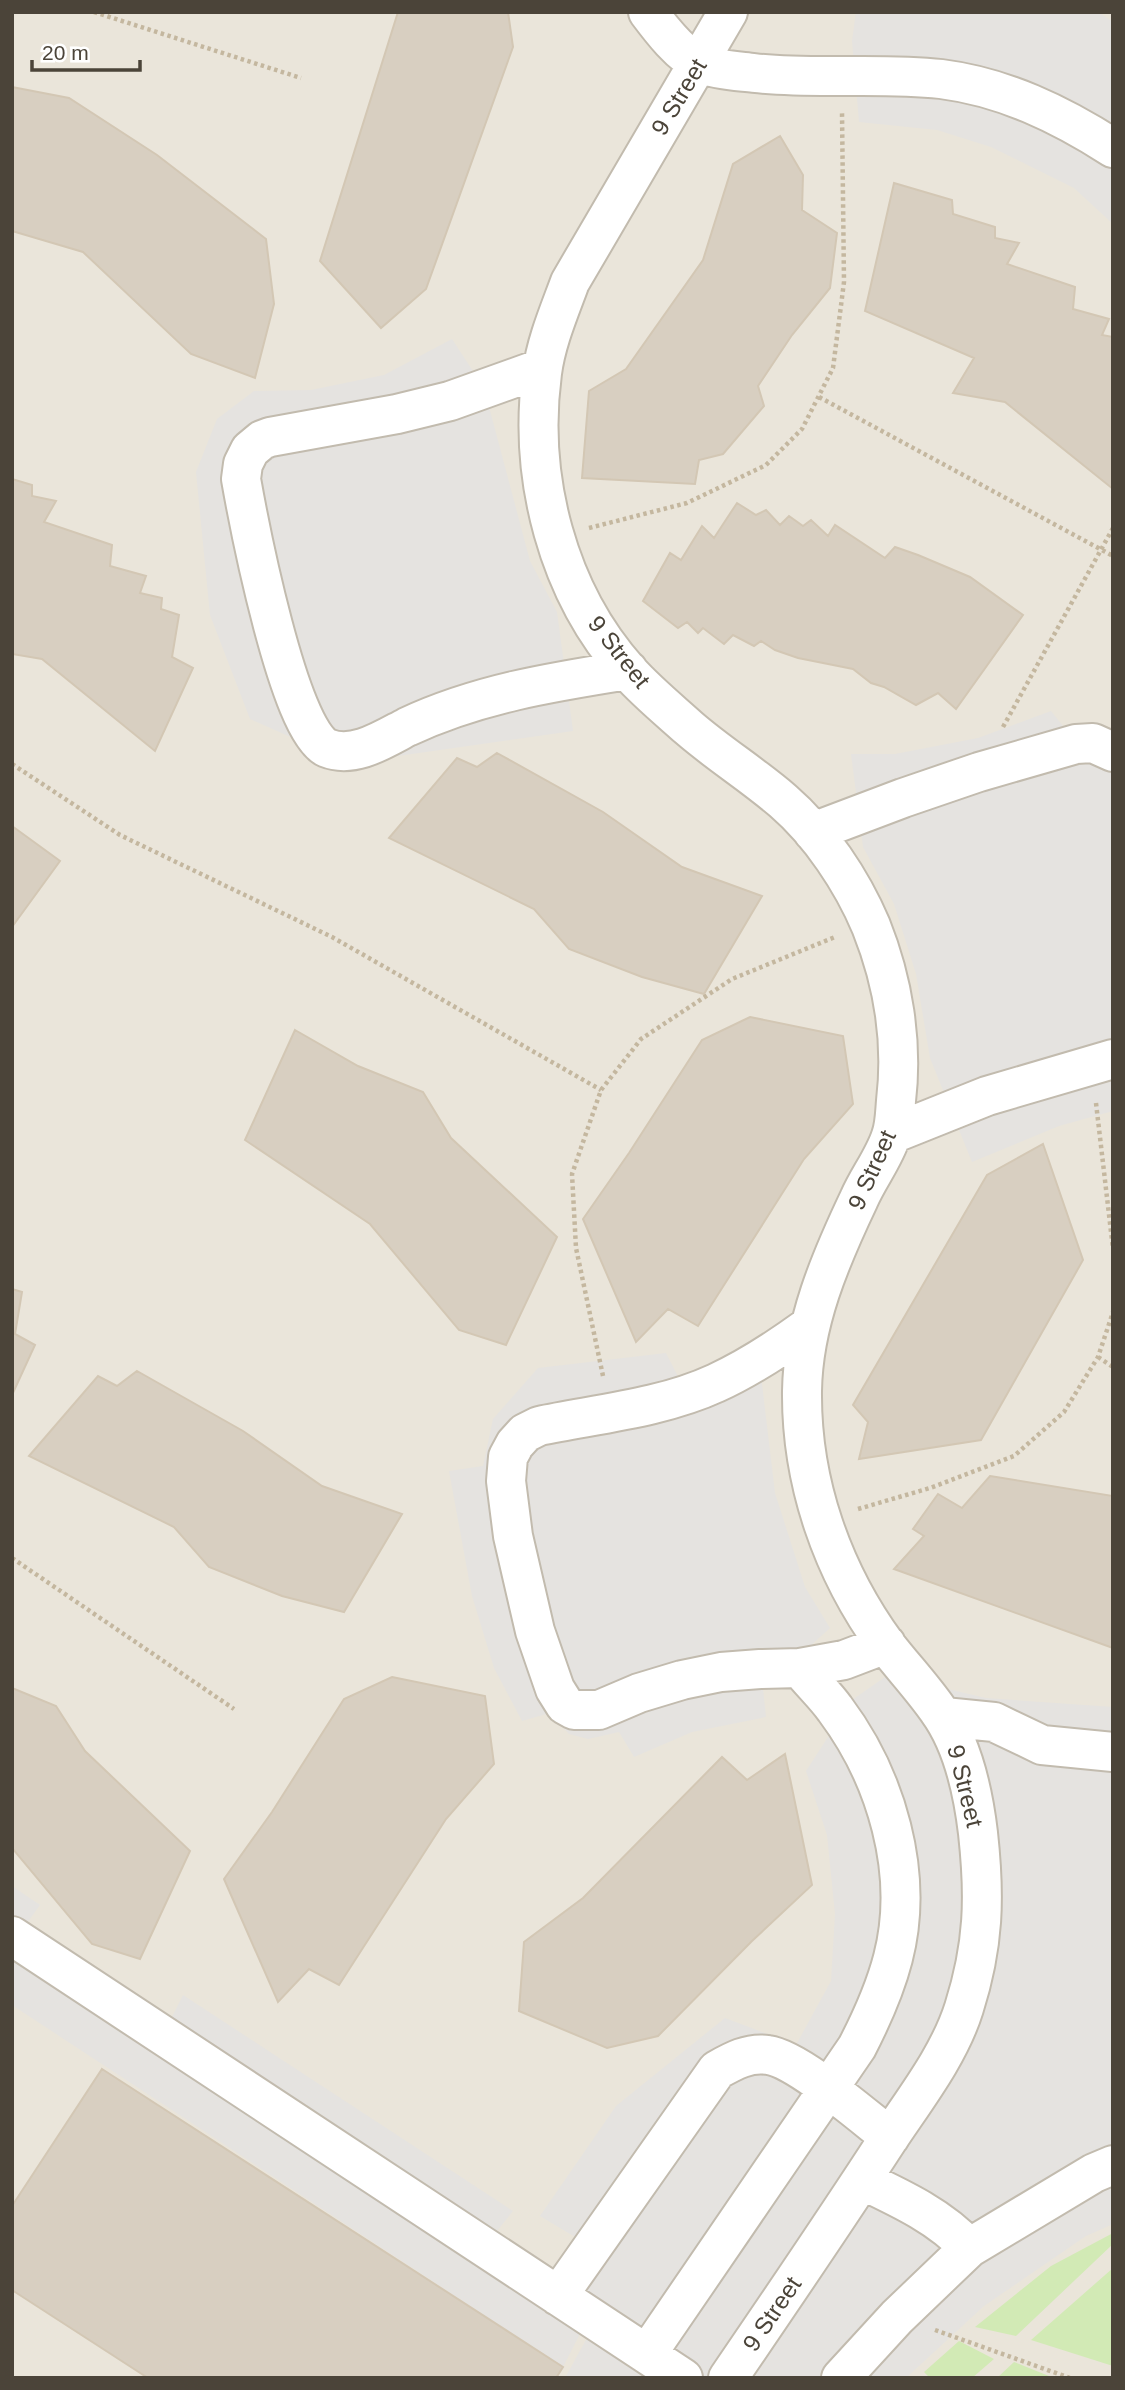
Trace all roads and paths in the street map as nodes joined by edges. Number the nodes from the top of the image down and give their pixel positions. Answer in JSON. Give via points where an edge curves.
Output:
{"nodes":[{"id":1,"x":94,"y":12,"type":"edge"},
{"id":2,"x":648,"y":12,"type":"edge"},
{"id":3,"x":728,"y":12,"type":"edge"},
{"id":4,"x":699,"y":63,"type":"junction"},
{"id":5,"x":842,"y":77,"type":"junction"},
{"id":6,"x":302,"y":78,"type":"dead end"},
{"id":7,"x":1113,"y":148,"type":"edge"},
{"id":8,"x":542,"y":368,"type":"junction"},
{"id":9,"x":819,"y":397,"type":"junction"},
{"id":10,"x":1113,"y":528,"type":"edge"},
{"id":11,"x":554,"y":537,"type":"junction"},
{"id":12,"x":1101,"y":549,"type":"junction"},
{"id":13,"x":1113,"y":556,"type":"edge"},
{"id":14,"x":628,"y":670,"type":"junction"},
{"id":15,"x":1113,"y":752,"type":"edge"},
{"id":16,"x":12,"y":764,"type":"edge"},
{"id":17,"x":979,"y":772,"type":"junction"},
{"id":18,"x":813,"y":832,"type":"junction"},
{"id":19,"x":870,"y":923,"type":"junction"},
{"id":20,"x":1102,"y":1061,"type":"edge"},
{"id":21,"x":601,"y":1090,"type":"junction"},
{"id":22,"x":892,"y":1134,"type":"junction"},
{"id":23,"x":1113,"y":1249,"type":"edge"},
{"id":24,"x":1113,"y":1312,"type":"edge"},
{"id":25,"x":808,"y":1327,"type":"junction"},
{"id":26,"x":1098,"y":1357,"type":"junction"},
{"id":27,"x":1113,"y":1367,"type":"edge"},
{"id":28,"x":610,"y":1412,"type":"junction"},
{"id":29,"x":821,"y":1520,"type":"junction"},
{"id":30,"x":12,"y":1558,"type":"edge"},
{"id":31,"x":886,"y":1644,"type":"junction"},
{"id":32,"x":800,"y":1668,"type":"junction"},
{"id":33,"x":234,"y":1709,"type":"dead end"},
{"id":34,"x":944,"y":1717,"type":"junction"},
{"id":35,"x":1113,"y":1752,"type":"edge"},
{"id":36,"x":12,"y":1936,"type":"edge"},
{"id":37,"x":828,"y":2090,"type":"junction"},
{"id":38,"x":890,"y":2137,"type":"junction"},
{"id":39,"x":1113,"y":2165,"type":"edge"},
{"id":40,"x":862,"y":2180,"type":"junction"},
{"id":41,"x":969,"y":2248,"type":"junction"},
{"id":42,"x":558,"y":2296,"type":"junction"},
{"id":43,"x":897,"y":2317,"type":"junction"},
{"id":44,"x":647,"y":2354,"type":"junction"},
{"id":45,"x":683,"y":2378,"type":"edge"},
{"id":46,"x":729,"y":2378,"type":"edge"},
{"id":47,"x":841,"y":2378,"type":"edge"},
{"id":48,"x":1070,"y":2378,"type":"edge"}],
"edges":[{"from":1,"to":6,"type":"path"},
{"from":2,"to":4,"type":"street","via":[[669,39]]},
{"from":3,"to":4,"type":"street","name":"9 Street"},
{"from":4,"to":5,"type":"street","via":[[742,72]]},
{"from":4,"to":8,"type":"street","name":"9 Street","via":[[570,282]]},
{"from":5,"to":7,"type":"street","via":[[942,79],[1007,94],[1070,120]]},
{"from":5,"to":9,"type":"path","via":[[844,282],[833,368]]},
{"from":8,"to":11,"type":"street","name":"9 Street","via":[[540,456]]},
{"from":8,"to":14,"type":"street","via":[[450,401],[262,440],[250,450],[241,479],[264,597],[311,734],[326,748],[346,752],[366,747],[478,700],[534,685]]},
{"from":9,"to":11,"type":"path","via":[[802,429],[766,465],[687,503]]},
{"from":9,"to":12,"type":"path"},
{"from":10,"to":12,"type":"path"},
{"from":11,"to":14,"type":"street","name":"9 Street","via":[[585,609]]},
{"from":12,"to":13,"type":"path"},
{"from":12,"to":17,"type":"path"},
{"from":14,"to":18,"type":"street","name":"9 Street","via":[[692,731],[783,801]]},
{"from":15,"to":17,"type":"street","via":[[1093,743],[1076,744]]},
{"from":16,"to":21,"type":"path","via":[[120,835],[332,937]]},
{"from":17,"to":18,"type":"street"},
{"from":18,"to":19,"type":"street","name":"9 Street","via":[[846,878]]},
{"from":19,"to":21,"type":"path","via":[[732,979],[642,1039]]},
{"from":19,"to":22,"type":"street","name":"9 Street","via":[[887,975],[897,1028]]},
{"from":20,"to":22,"type":"street","via":[[987,1096]]},
{"from":20,"to":23,"type":"path"},
{"from":21,"to":28,"type":"path","via":[[572,1174],[576,1248]]},
{"from":22,"to":25,"type":"street","name":"9 Street","via":[[832,1259]]},
{"from":24,"to":26,"type":"path"},
{"from":25,"to":28,"type":"street","via":[[763,1359],[715,1384]]},
{"from":25,"to":29,"type":"street","name":"9 Street","via":[[802,1390],[806,1455]]},
{"from":26,"to":27,"type":"path"},
{"from":26,"to":29,"type":"path","via":[[1064,1412],[1014,1456],[930,1488]]},
{"from":28,"to":32,"type":"street","via":[[539,1426],[525,1433],[508,1457],[513,1536],[524,1591],[559,1698],[574,1710],[599,1710],[681,1680],[720,1672]]},
{"from":29,"to":31,"type":"street","name":"9 Street","via":[[848,1585]]},
{"from":30,"to":33,"type":"path"},
{"from":31,"to":32,"type":"street","via":[[844,1660]]},
{"from":31,"to":34,"type":"street","name":"9 Street"},
{"from":32,"to":37,"type":"street","via":[[835,1708],[864,1753],[884,1802],[901,1907],[879,2003],[857,2048]]},
{"from":34,"to":35,"type":"street","via":[[994,1722],[1042,1745]]},
{"from":34,"to":38,"type":"street","name":"9 Street","via":[[961,1754],[975,1810],[983,1878],[981,1941],[962,2013],[929,2080]]},
{"from":36,"to":42,"type":"street"},
{"from":37,"to":38,"type":"street"},
{"from":37,"to":42,"type":"street","via":[[794,2065],[769,2055],[741,2056],[717,2070]]},
{"from":37,"to":44,"type":"street"},
{"from":38,"to":40,"type":"street","name":"9 Street"},
{"from":39,"to":41,"type":"street"},
{"from":40,"to":41,"type":"street","via":[[933,2218]]},
{"from":40,"to":46,"type":"street","name":"9 Street"},
{"from":41,"to":43,"type":"street"},
{"from":42,"to":44,"type":"street"},
{"from":43,"to":47,"type":"street"},
{"from":43,"to":48,"type":"path"},
{"from":44,"to":45,"type":"street"}]}
